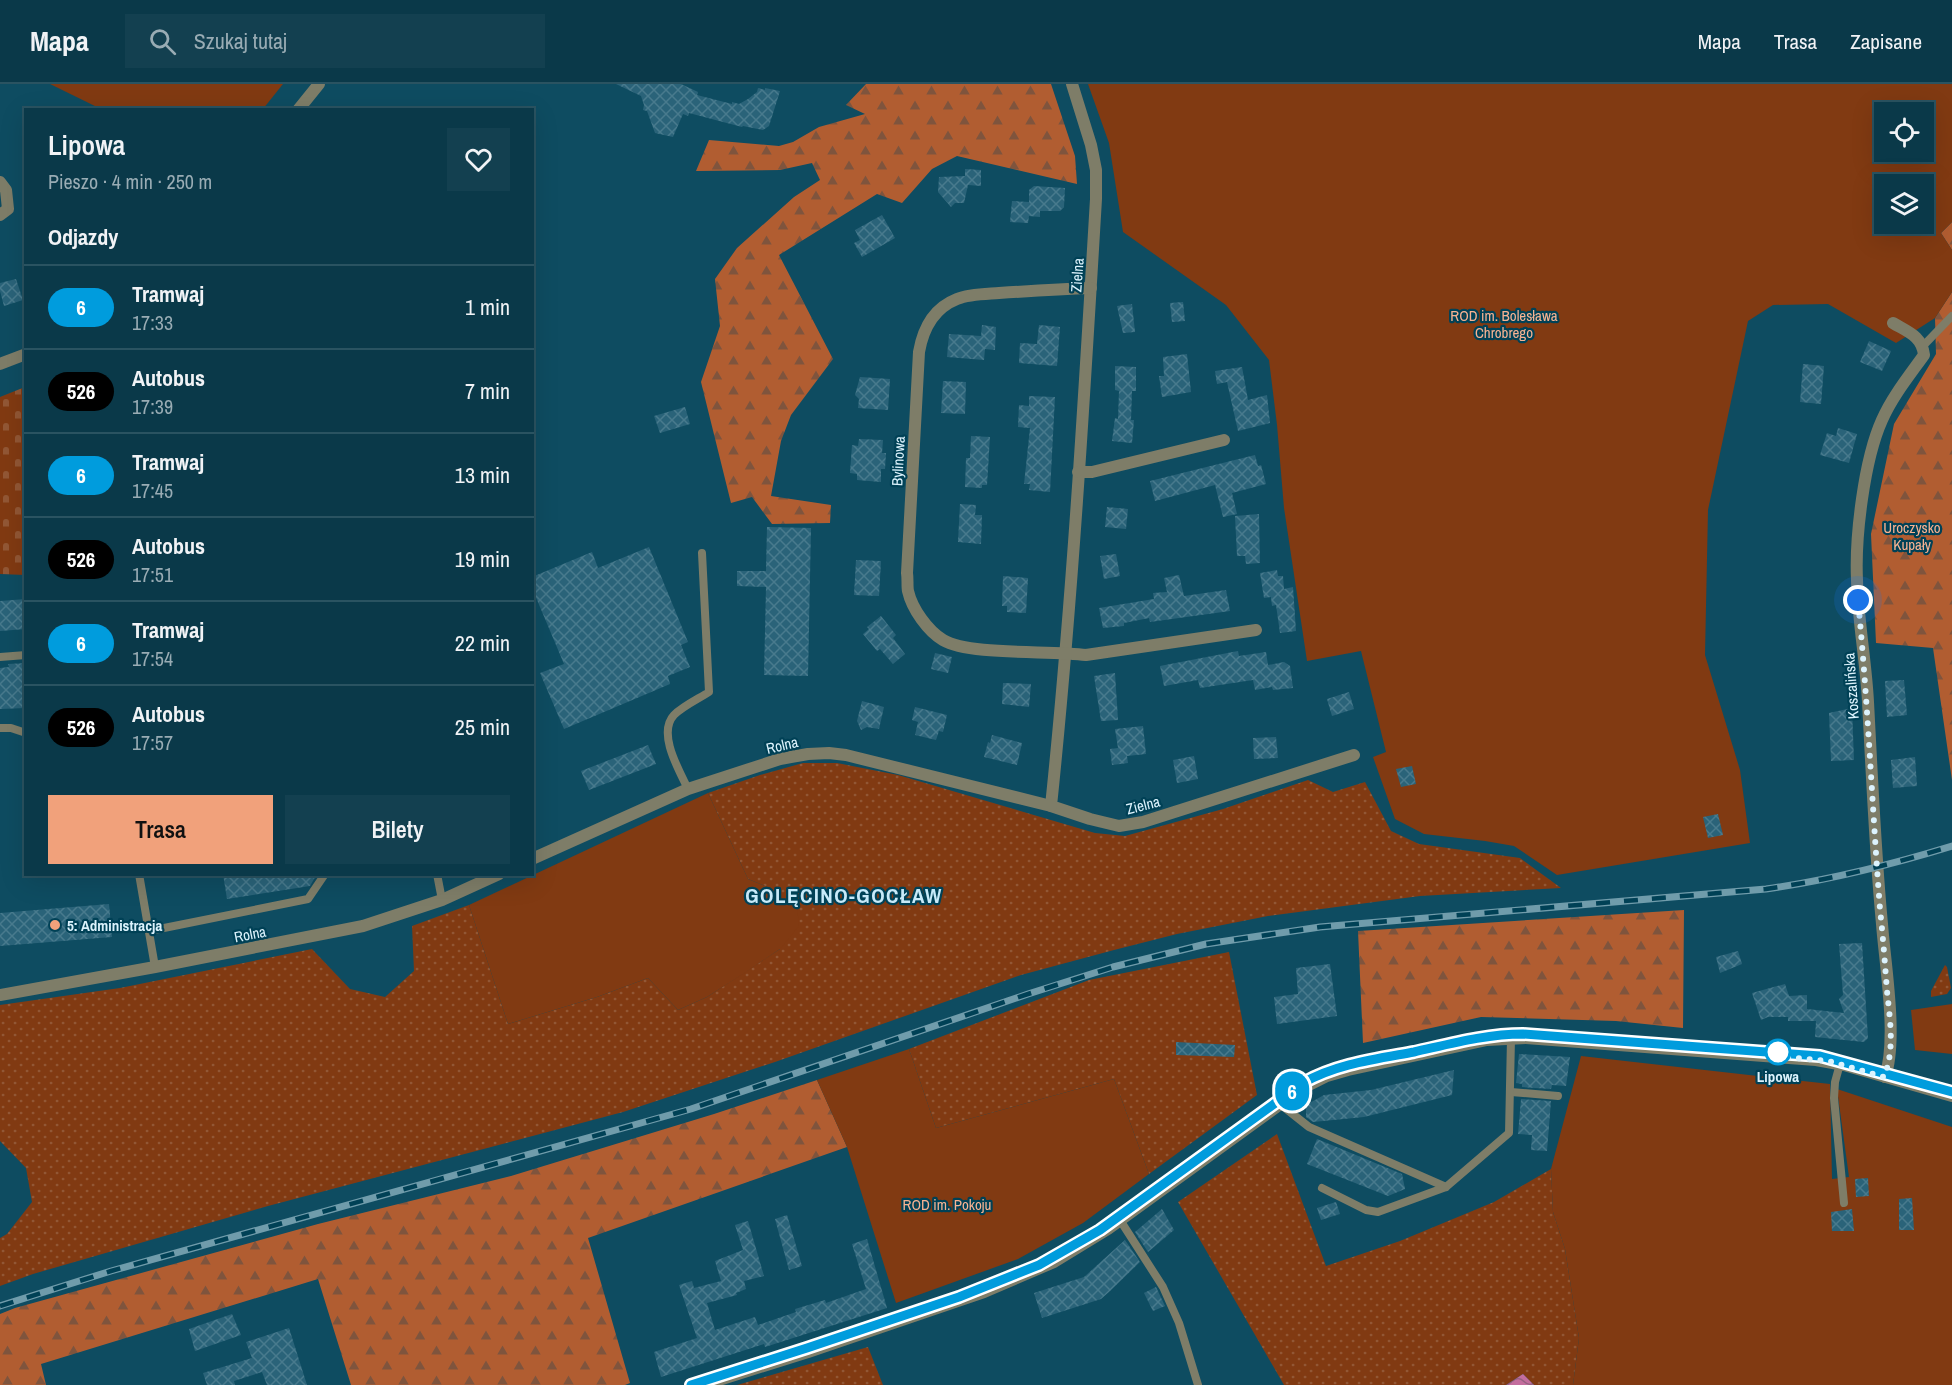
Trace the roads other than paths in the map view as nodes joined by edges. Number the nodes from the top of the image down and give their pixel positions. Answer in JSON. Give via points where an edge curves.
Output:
{"nodes":[{"id":1,"x":319,"y":84,"type":"edge"},
{"id":2,"x":1072,"y":84,"type":"edge"},
{"id":3,"x":300,"y":108,"type":"edge"},
{"id":4,"x":0,"y":182,"type":"edge"},
{"id":5,"x":0,"y":215,"type":"edge"},
{"id":6,"x":1091,"y":288,"type":"junction"},
{"id":7,"x":1952,"y":316,"type":"edge"},
{"id":8,"x":1893,"y":323,"type":"dead end"},
{"id":9,"x":1923,"y":346,"type":"junction"},
{"id":10,"x":24,"y":355,"type":"edge"},
{"id":11,"x":0,"y":364,"type":"edge"},
{"id":12,"x":1224,"y":440,"type":"dead end"},
{"id":13,"x":1078,"y":472,"type":"junction"},
{"id":14,"x":702,"y":553,"type":"dead end"},
{"id":15,"x":1256,"y":630,"type":"dead end"},
{"id":16,"x":1065,"y":652,"type":"junction"},
{"id":17,"x":24,"y":655,"type":"edge"},
{"id":18,"x":0,"y":657,"type":"edge"},
{"id":19,"x":0,"y":728,"type":"edge"},
{"id":20,"x":24,"y":732,"type":"edge"},
{"id":21,"x":1354,"y":755,"type":"dead end"},
{"id":22,"x":688,"y":789,"type":"junction"},
{"id":23,"x":1051,"y":806,"type":"junction"},
{"id":24,"x":534,"y":858,"type":"edge"},
{"id":25,"x":139,"y":876,"type":"edge"},
{"id":26,"x":324,"y":876,"type":"edge"},
{"id":27,"x":437,"y":876,"type":"edge"},
{"id":28,"x":495,"y":876,"type":"edge"},
{"id":29,"x":442,"y":900,"type":"junction"},
{"id":30,"x":149,"y":931,"type":"junction"},
{"id":31,"x":155,"y":967,"type":"junction"},
{"id":32,"x":0,"y":995,"type":"edge"},
{"id":33,"x":1511,"y":1038,"type":"junction"},
{"id":34,"x":1840,"y":1064,"type":"junction"},
{"id":35,"x":1884,"y":1077,"type":"junction"},
{"id":36,"x":1511,"y":1092,"type":"junction"},
{"id":37,"x":1558,"y":1096,"type":"dead end"},
{"id":38,"x":1952,"y":1096,"type":"edge"},
{"id":39,"x":1280,"y":1104,"type":"junction"},
{"id":40,"x":1446,"y":1187,"type":"junction"},
{"id":41,"x":1322,"y":1188,"type":"dead end"},
{"id":42,"x":1844,"y":1203,"type":"dead end"},
{"id":43,"x":1120,"y":1220,"type":"junction"},
{"id":44,"x":703,"y":1385,"type":"edge"},
{"id":45,"x":1198,"y":1385,"type":"edge"}],
"edges":[{"from":1,"to":3,"type":"street"},
{"from":2,"to":6,"type":"street","name":"Zielna","via":[[1096,170]]},
{"from":4,"to":5,"type":"street","via":[[6,190],[8,209]]},
{"from":6,"to":13,"type":"street","name":"Zielna"},
{"from":6,"to":16,"type":"street","name":"Bylinowa","via":[[958,298],[932,319],[922,335],[919,352],[907,573],[909,592],[919,614],[943,640],[958,646]]},
{"from":7,"to":9,"type":"lane"},
{"from":8,"to":9,"type":"street"},
{"from":9,"to":35,"type":"street","name":"Koszalińska","via":[[1924,355],[1882,419],[1866,475],[1858,535],[1857,580],[1891,1047]]},
{"from":10,"to":11,"type":"street"},
{"from":12,"to":13,"type":"street"},
{"from":13,"to":16,"type":"street","name":"Zielna"},
{"from":14,"to":22,"type":"lane","via":[[709,692],[674,714],[667,730]]},
{"from":15,"to":16,"type":"street","via":[[1086,655]]},
{"from":16,"to":23,"type":"street","name":"Zielna"},
{"from":17,"to":18,"type":"lane"},
{"from":19,"to":20,"type":"lane"},
{"from":21,"to":23,"type":"street","name":"Zielna","via":[[1143,822],[1119,826]]},
{"from":22,"to":23,"type":"street","name":"Rolna","via":[[780,759],[829,753]]},
{"from":22,"to":24,"type":"street","name":"Rolna"},
{"from":25,"to":30,"type":"lane"},
{"from":26,"to":30,"type":"lane","via":[[308,899]]},
{"from":27,"to":29,"type":"lane"},
{"from":28,"to":29,"type":"street","name":"Rolna"},
{"from":29,"to":31,"type":"street","name":"Rolna","via":[[363,926]]},
{"from":30,"to":31,"type":"lane"},
{"from":31,"to":32,"type":"street","name":"Rolna"},
{"from":33,"to":34,"type":"street","via":[[1796,1057]]},
{"from":33,"to":36,"type":"lane"},
{"from":33,"to":39,"type":"street","via":[[1337,1072],[1309,1084]]},
{"from":34,"to":35,"type":"street"},
{"from":34,"to":42,"type":"lane","via":[[1834,1098]]},
{"from":35,"to":38,"type":"street"},
{"from":36,"to":37,"type":"lane"},
{"from":36,"to":40,"type":"lane","via":[[1509,1133]]},
{"from":39,"to":40,"type":"lane","via":[[1309,1127]]},
{"from":39,"to":43,"type":"street"},
{"from":40,"to":41,"type":"lane","via":[[1378,1212]]},
{"from":43,"to":44,"type":"street","via":[[1065,1256],[1008,1283]]},
{"from":43,"to":45,"type":"lane","via":[[1163,1287]]}]}
